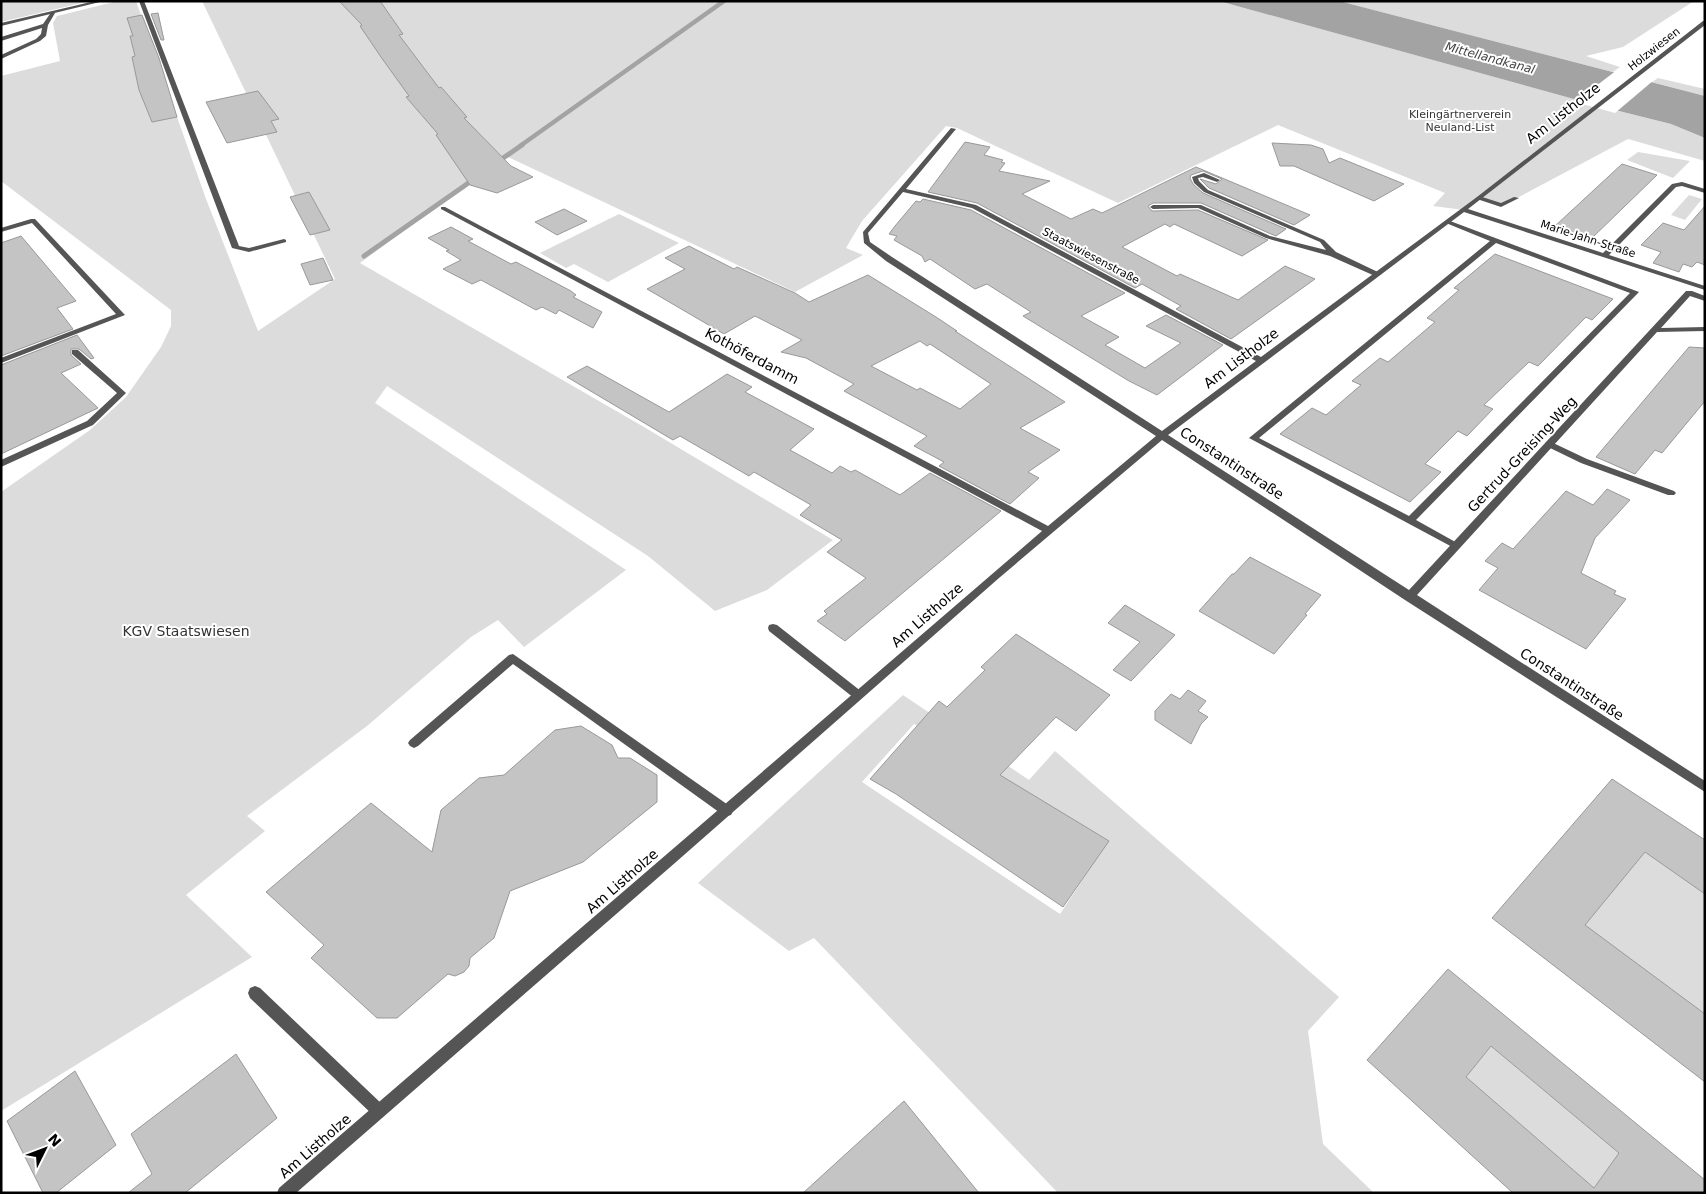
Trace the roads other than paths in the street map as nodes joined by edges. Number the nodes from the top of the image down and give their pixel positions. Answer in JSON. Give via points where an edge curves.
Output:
{"nodes":[{"id":1,"x":102,"y":1,"type":"edge"},
{"id":2,"x":141,"y":1,"type":"edge"},
{"id":3,"x":52,"y":13,"type":"junction"},
{"id":4,"x":1705,"y":22,"type":"edge"},
{"id":5,"x":1,"y":25,"type":"edge"},
{"id":6,"x":45,"y":25,"type":"junction"},
{"id":7,"x":1,"y":39,"type":"edge"},
{"id":8,"x":1,"y":58,"type":"edge"},
{"id":9,"x":1615,"y":91,"type":"joint"},
{"id":10,"x":953,"y":129,"type":"dead end"},
{"id":11,"x":1217,"y":180,"type":"dead end"},
{"id":12,"x":902,"y":190,"type":"junction"},
{"id":13,"x":1705,"y":191,"type":"edge"},
{"id":14,"x":1479,"y":198,"type":"junction"},
{"id":15,"x":1516,"y":198,"type":"dead end"},
{"id":16,"x":1153,"y":207,"type":"dead end"},
{"id":17,"x":443,"y":208,"type":"dead end"},
{"id":18,"x":1464,"y":210,"type":"junction"},
{"id":19,"x":1448,"y":222,"type":"junction"},
{"id":20,"x":1,"y":230,"type":"edge"},
{"id":21,"x":1495,"y":240,"type":"junction"},
{"id":22,"x":284,"y":241,"type":"dead end"},
{"id":23,"x":1333,"y":254,"type":"junction"},
{"id":24,"x":1604,"y":256,"type":"junction"},
{"id":25,"x":1378,"y":274,"type":"junction"},
{"id":26,"x":1705,"y":288,"type":"edge"},
{"id":27,"x":1705,"y":299,"type":"edge"},
{"id":28,"x":1705,"y":329,"type":"edge"},
{"id":29,"x":1656,"y":330,"type":"junction"},
{"id":30,"x":75,"y":352,"type":"dead end"},
{"id":31,"x":1,"y":361,"type":"edge"},
{"id":32,"x":1263,"y":361,"type":"junction"},
{"id":33,"x":1161,"y":436,"type":"junction"},
{"id":34,"x":1549,"y":444,"type":"junction"},
{"id":35,"x":1,"y":464,"type":"edge"},
{"id":36,"x":1671,"y":493,"type":"dead end"},
{"id":37,"x":1410,"y":521,"type":"junction"},
{"id":38,"x":1048,"y":530,"type":"junction"},
{"id":39,"x":1456,"y":546,"type":"junction"},
{"id":40,"x":1410,"y":596,"type":"junction"},
{"id":41,"x":773,"y":628,"type":"dead end"},
{"id":42,"x":858,"y":695,"type":"junction"},
{"id":43,"x":414,"y":743,"type":"dead end"},
{"id":44,"x":1705,"y":787,"type":"edge"},
{"id":45,"x":727,"y":810,"type":"junction"},
{"id":46,"x":256,"y":993,"type":"dead end"},
{"id":47,"x":379,"y":1111,"type":"junction"},
{"id":48,"x":284,"y":1193,"type":"edge"}],
"edges":[{"from":1,"to":3,"type":"street"},
{"from":2,"to":22,"type":"street","via":[[236,248],[249,250]]},
{"from":3,"to":5,"type":"street"},
{"from":3,"to":6,"type":"street"},
{"from":4,"to":9,"type":"street","name":"Holzwiesen"},
{"from":6,"to":7,"type":"street"},
{"from":6,"to":8,"type":"street","via":[[44,35],[38,40]]},
{"from":9,"to":14,"type":"street","name":"Am Listholze"},
{"from":10,"to":12,"type":"street","name":"Constantinstraße"},
{"from":11,"to":23,"type":"street","via":[[1204,175],[1195,177],[1206,191],[1322,241]]},
{"from":12,"to":32,"type":"street","name":"Staatswiesenstraße","via":[[974,206]]},
{"from":12,"to":33,"type":"street","name":"Constantinstraße","via":[[865,233],[867,243]]},
{"from":13,"to":24,"type":"street","via":[[1682,184],[1674,185]]},
{"from":14,"to":15,"type":"street","via":[[1501,205]]},
{"from":14,"to":18,"type":"street","name":"Am Listholze"},
{"from":16,"to":23,"type":"street","via":[[1198,206],[1268,237]]},
{"from":17,"to":38,"type":"street","name":"Kothöferdamm"},
{"from":18,"to":19,"type":"street","name":"Am Listholze"},
{"from":18,"to":24,"type":"street","name":"Marie-Jahn-Straße"},
{"from":19,"to":21,"type":"street"},
{"from":19,"to":25,"type":"street","name":"Am Listholze"},
{"from":20,"to":31,"type":"street","via":[[33,220],[121,316]]},
{"from":21,"to":37,"type":"street","via":[[1635,292]]},
{"from":21,"to":37,"type":"street","via":[[1253,438]]},
{"from":23,"to":25,"type":"street"},
{"from":24,"to":26,"type":"street","name":"Marie-Jahn-Straße"},
{"from":25,"to":32,"type":"street","name":"Am Listholze"},
{"from":27,"to":29,"type":"street","name":"Gertrud-Greising-Weg","via":[[1689,293]]},
{"from":28,"to":29,"type":"street"},
{"from":29,"to":34,"type":"street","name":"Gertrud-Greising-Weg"},
{"from":30,"to":35,"type":"street","via":[[122,393],[90,423]]},
{"from":32,"to":33,"type":"street","name":"Am Listholze"},
{"from":33,"to":38,"type":"street","name":"Am Listholze"},
{"from":33,"to":40,"type":"street","name":"Constantinstraße"},
{"from":34,"to":36,"type":"street","via":[[1584,461]]},
{"from":34,"to":39,"type":"street","name":"Gertrud-Greising-Weg"},
{"from":37,"to":39,"type":"street"},
{"from":38,"to":42,"type":"street","name":"Am Listholze"},
{"from":39,"to":40,"type":"street","name":"Gertrud-Greising-Weg"},
{"from":40,"to":44,"type":"street","name":"Constantinstraße"},
{"from":41,"to":42,"type":"street"},
{"from":42,"to":45,"type":"street","name":"Am Listholze"},
{"from":43,"to":45,"type":"street","via":[[513,658]]},
{"from":45,"to":47,"type":"street","name":"Am Listholze"},
{"from":46,"to":47,"type":"street"},
{"from":47,"to":48,"type":"street","name":"Am Listholze"}]}
